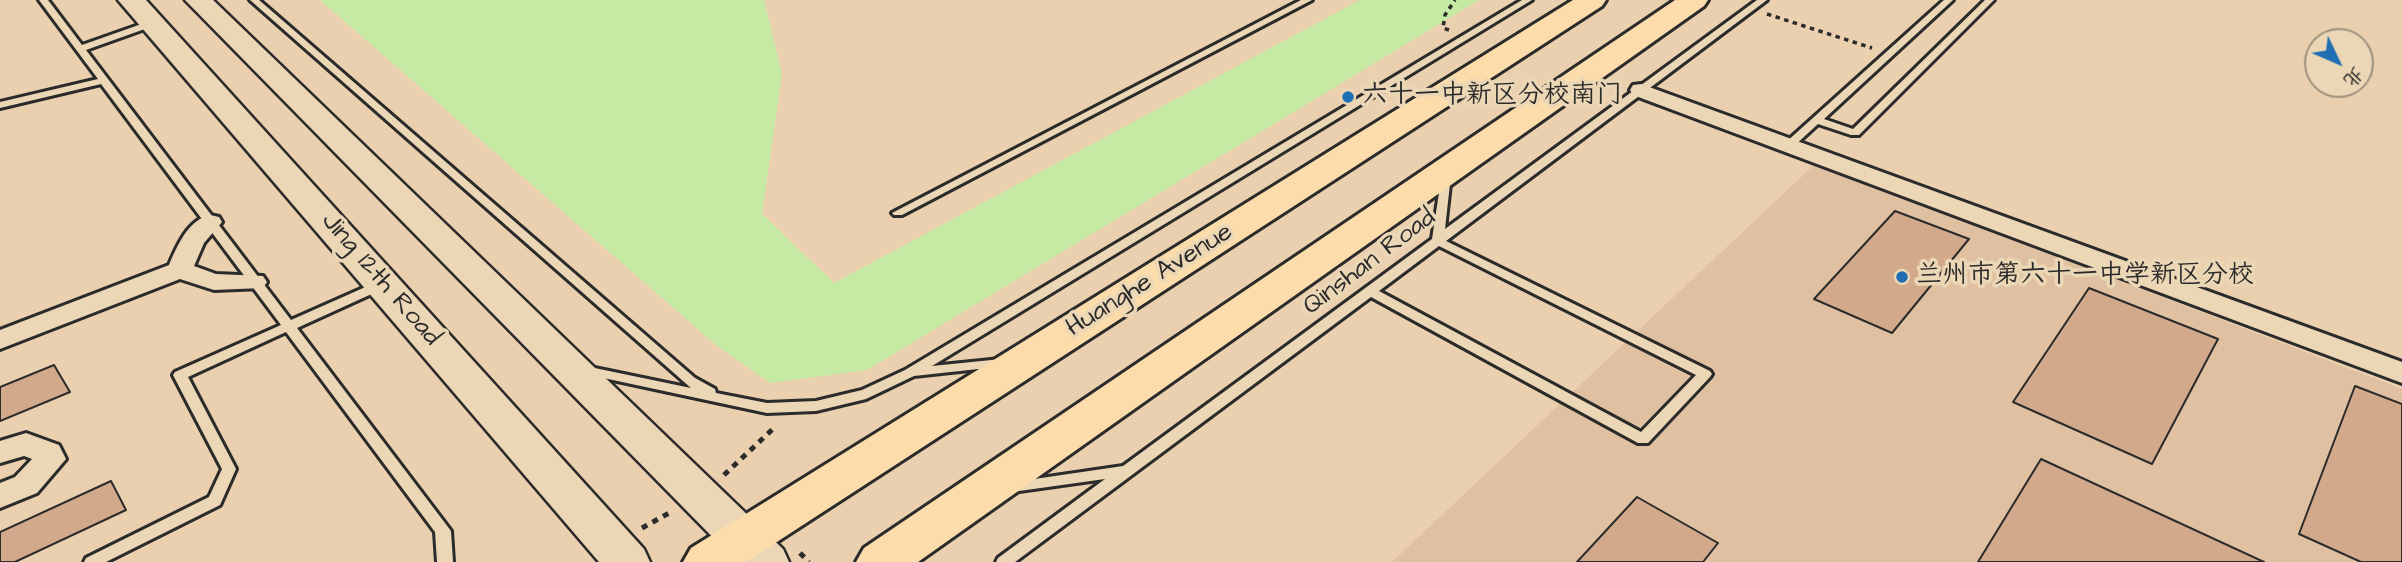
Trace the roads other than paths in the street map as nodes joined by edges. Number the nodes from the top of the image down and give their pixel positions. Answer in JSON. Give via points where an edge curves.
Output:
{"nodes":[{"id":1,"x":43,"y":0,"type":"edge"},
{"id":2,"x":131,"y":0,"type":"edge"},
{"id":3,"x":198,"y":0,"type":"edge"},
{"id":4,"x":254,"y":0,"type":"edge"},
{"id":5,"x":1308,"y":0,"type":"edge"},
{"id":6,"x":1528,"y":0,"type":"edge"},
{"id":7,"x":1592,"y":0,"type":"edge"},
{"id":8,"x":1694,"y":0,"type":"edge"},
{"id":9,"x":1763,"y":0,"type":"edge"},
{"id":10,"x":1949,"y":0,"type":"edge"},
{"id":11,"x":1990,"y":0,"type":"edge"},
{"id":12,"x":153,"y":23,"type":"junction"},
{"id":13,"x":79,"y":49,"type":"junction"},
{"id":14,"x":1533,"y":60,"type":"junction"},
{"id":15,"x":1594,"y":69,"type":"junction"},
{"id":16,"x":103,"y":81,"type":"junction"},
{"id":17,"x":1642,"y":90,"type":"junction"},
{"id":18,"x":0,"y":105,"type":"edge"},
{"id":19,"x":1817,"y":120,"type":"junction"},
{"id":20,"x":1789,"y":145,"type":"junction"},
{"id":21,"x":1446,"y":171,"type":"junction"},
{"id":22,"x":898,"y":212,"type":"dead end"},
{"id":23,"x":209,"y":222,"type":"junction"},
{"id":24,"x":1438,"y":241,"type":"junction"},
{"id":25,"x":180,"y":270,"type":"junction"},
{"id":26,"x":254,"y":282,"type":"junction"},
{"id":27,"x":383,"y":284,"type":"junction"},
{"id":28,"x":1370,"y":291,"type":"junction"},
{"id":29,"x":289,"y":328,"type":"junction"},
{"id":30,"x":0,"y":340,"type":"edge"},
{"id":31,"x":1026,"y":360,"type":"junction"},
{"id":32,"x":572,"y":367,"type":"junction"},
{"id":33,"x":910,"y":373,"type":"junction"},
{"id":34,"x":2402,"y":373,"type":"edge"},
{"id":35,"x":722,"y":399,"type":"junction"},
{"id":36,"x":0,"y":452,"type":"edge"},
{"id":37,"x":1128,"y":471,"type":"junction"},
{"id":38,"x":984,"y":491,"type":"junction"},
{"id":39,"x":0,"y":496,"type":"edge"},
{"id":40,"x":739,"y":554,"type":"edge"},
{"id":41,"x":92,"y":562,"type":"edge"},
{"id":42,"x":445,"y":562,"type":"edge"},
{"id":43,"x":627,"y":562,"type":"edge"},
{"id":44,"x":881,"y":562,"type":"edge"},
{"id":45,"x":1004,"y":562,"type":"edge"}],
"edges":[{"from":1,"to":13,"type":"lane"},
{"from":2,"to":12,"type":"main road","name":"Jing 12th Road"},
{"from":3,"to":32,"type":"main road"},
{"from":4,"to":35,"type":"lane","via":[[690,381]]},
{"from":5,"to":22,"type":"lane"},
{"from":6,"to":33,"type":"lane"},
{"from":7,"to":14,"type":"main road","name":"Huanghe Avenue"},
{"from":8,"to":15,"type":"main road"},
{"from":9,"to":17,"type":"lane","name":"Qinshan Road"},
{"from":10,"to":19,"type":"lane"},
{"from":11,"to":19,"type":"lane","via":[[1854,133]]},
{"from":12,"to":13,"type":"lane"},
{"from":12,"to":27,"type":"main road","name":"Jing 12th Road"},
{"from":13,"to":16,"type":"lane"},
{"from":14,"to":15,"type":"main road","via":[[1572,75]]},
{"from":14,"to":31,"type":"main road","name":"Huanghe Avenue"},
{"from":15,"to":21,"type":"main road"},
{"from":16,"to":18,"type":"lane"},
{"from":16,"to":23,"type":"lane"},
{"from":17,"to":20,"type":"street"},
{"from":17,"to":24,"type":"lane","name":"Qinshan Road"},
{"from":19,"to":20,"type":"lane"},
{"from":20,"to":34,"type":"street"},
{"from":21,"to":24,"type":"lane"},
{"from":21,"to":38,"type":"main road"},
{"from":23,"to":25,"type":"street","via":[[192,242]]},
{"from":23,"to":26,"type":"lane"},
{"from":24,"to":28,"type":"lane","name":"Qinshan Road"},
{"from":24,"to":28,"type":"lane","via":[[1705,374],[1643,439]]},
{"from":25,"to":26,"type":"street","via":[[214,282]]},
{"from":25,"to":30,"type":"street"},
{"from":26,"to":29,"type":"lane"},
{"from":27,"to":29,"type":"lane"},
{"from":27,"to":43,"type":"main road","name":"Jing 12th Road"},
{"from":28,"to":37,"type":"lane","name":"Qinshan Road"},
{"from":29,"to":41,"type":"lane","via":[[180,375],[229,469],[215,501]]},
{"from":29,"to":42,"type":"lane","via":[[443,531]]},
{"from":31,"to":33,"type":"lane"},
{"from":31,"to":40,"type":"main road","name":"Huanghe Avenue"},
{"from":32,"to":35,"type":"lane"},
{"from":32,"to":40,"type":"main road"},
{"from":33,"to":35,"type":"lane","via":[[866,394],[816,406],[766,408]]},
{"from":36,"to":39,"type":"street","via":[[26,444],[48,453],[51,459],[26,485]]},
{"from":37,"to":38,"type":"lane"},
{"from":37,"to":45,"type":"lane","name":"Qinshan Road"},
{"from":38,"to":44,"type":"main road"}]}
